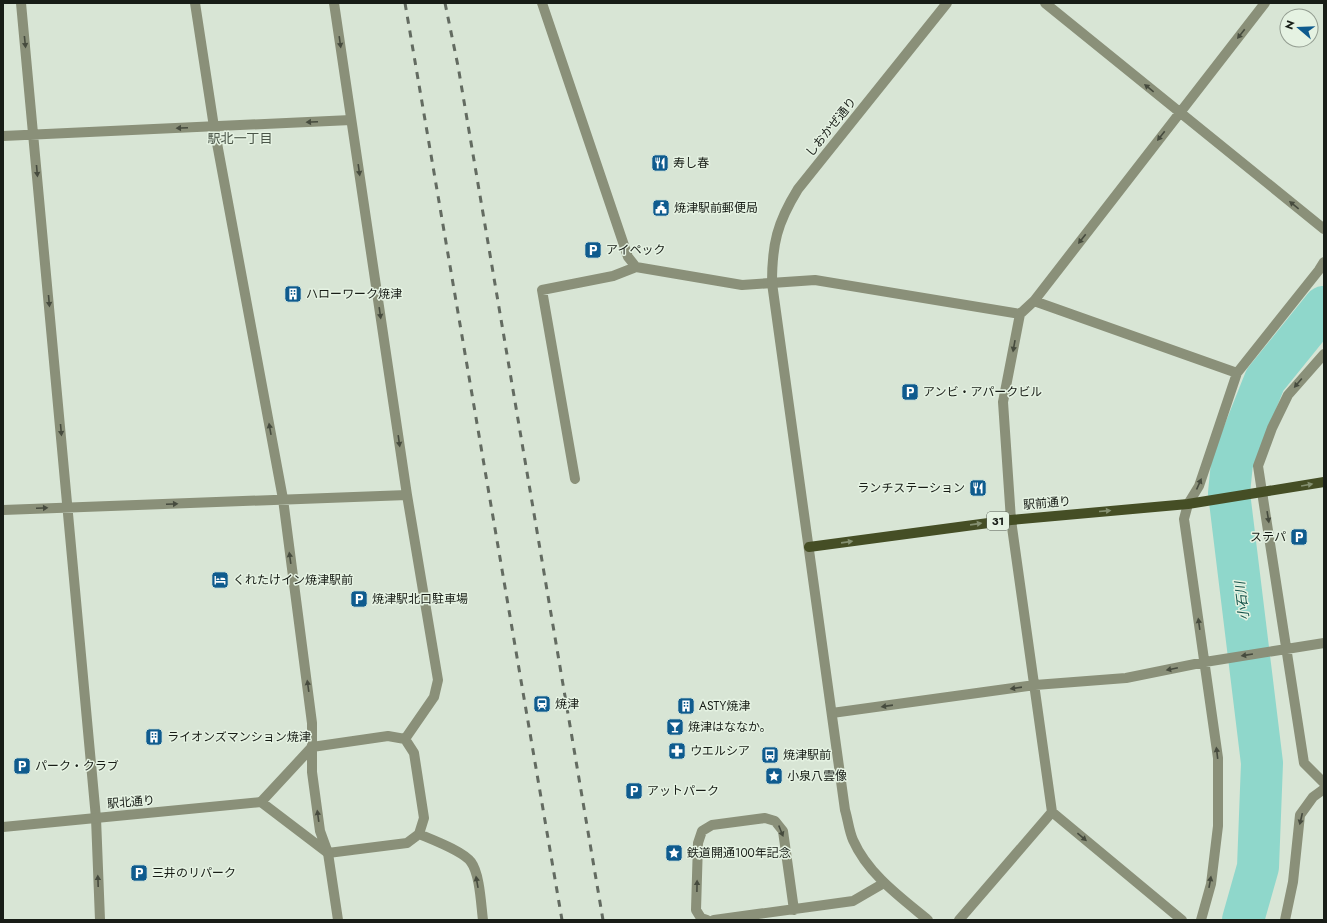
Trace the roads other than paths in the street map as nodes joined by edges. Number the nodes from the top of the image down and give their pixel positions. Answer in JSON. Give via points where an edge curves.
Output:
{"nodes":[{"id":1,"x":21,"y":3,"type":"edge"},
{"id":2,"x":195,"y":3,"type":"edge"},
{"id":3,"x":334,"y":3,"type":"edge"},
{"id":4,"x":542,"y":3,"type":"edge"},
{"id":5,"x":947,"y":3,"type":"edge"},
{"id":6,"x":1045,"y":3,"type":"edge"},
{"id":7,"x":1265,"y":3,"type":"edge"},
{"id":8,"x":1179,"y":113,"type":"junction"},
{"id":9,"x":351,"y":120,"type":"junction"},
{"id":10,"x":214,"y":127,"type":"junction"},
{"id":11,"x":34,"y":134,"type":"junction"},
{"id":12,"x":3,"y":136,"type":"edge"},
{"id":13,"x":1324,"y":229,"type":"edge"},
{"id":14,"x":1324,"y":262,"type":"edge"},
{"id":15,"x":636,"y":267,"type":"junction"},
{"id":16,"x":772,"y":283,"type":"junction"},
{"id":17,"x":1034,"y":301,"type":"junction"},
{"id":18,"x":1020,"y":314,"type":"junction"},
{"id":19,"x":1324,"y":354,"type":"edge"},
{"id":20,"x":1237,"y":373,"type":"junction"},
{"id":21,"x":575,"y":479,"type":"dead end"},
{"id":22,"x":1324,"y":482,"type":"edge"},
{"id":23,"x":1263,"y":493,"type":"junction"},
{"id":24,"x":407,"y":495,"type":"junction"},
{"id":25,"x":283,"y":499,"type":"junction"},
{"id":26,"x":1188,"y":504,"type":"junction"},
{"id":27,"x":68,"y":508,"type":"junction"},
{"id":28,"x":3,"y":510,"type":"edge"},
{"id":29,"x":1011,"y":520,"type":"junction"},
{"id":30,"x":809,"y":547,"type":"junction"},
{"id":31,"x":1324,"y":643,"type":"edge"},
{"id":32,"x":1287,"y":649,"type":"junction"},
{"id":33,"x":1205,"y":662,"type":"junction"},
{"id":34,"x":1035,"y":685,"type":"junction"},
{"id":35,"x":832,"y":714,"type":"junction"},
{"id":36,"x":405,"y":739,"type":"junction"},
{"id":37,"x":312,"y":747,"type":"junction"},
{"id":38,"x":1324,"y":783,"type":"edge"},
{"id":39,"x":1324,"y":789,"type":"edge"},
{"id":40,"x":261,"y":802,"type":"junction"},
{"id":41,"x":1052,"y":812,"type":"junction"},
{"id":42,"x":96,"y":818,"type":"junction"},
{"id":43,"x":3,"y":827,"type":"edge"},
{"id":44,"x":419,"y":834,"type":"junction"},
{"id":45,"x":328,"y":853,"type":"junction"},
{"id":46,"x":884,"y":883,"type":"junction"},
{"id":47,"x":794,"y":910,"type":"junction"},
{"id":48,"x":703,"y":919,"type":"edge"},
{"id":49,"x":100,"y":920,"type":"edge"},
{"id":50,"x":338,"y":920,"type":"edge"},
{"id":51,"x":483,"y":920,"type":"edge"},
{"id":52,"x":714,"y":920,"type":"edge"},
{"id":53,"x":928,"y":920,"type":"edge"},
{"id":54,"x":959,"y":920,"type":"edge"},
{"id":55,"x":1182,"y":920,"type":"edge"},
{"id":56,"x":1201,"y":920,"type":"edge"},
{"id":57,"x":1284,"y":920,"type":"edge"}],
"edges":[{"from":1,"to":11,"type":"street","one_way":true},
{"from":2,"to":10,"type":"street"},
{"from":3,"to":9,"type":"street","one_way":true},
{"from":4,"to":15,"type":"street","via":[[628,257]]},
{"from":5,"to":16,"type":"street","name":"しおかぜ通り","via":[[798,189],[776,233]]},
{"from":8,"to":6,"type":"street","one_way":true},
{"from":7,"to":8,"type":"street","one_way":true},
{"from":13,"to":8,"type":"street","one_way":true},
{"from":8,"to":17,"type":"street","one_way":true},
{"from":9,"to":10,"type":"street","one_way":true},
{"from":9,"to":24,"type":"street","one_way":true},
{"from":10,"to":11,"type":"street","one_way":true},
{"from":25,"to":10,"type":"street","one_way":true},
{"from":11,"to":12,"type":"street"},
{"from":11,"to":27,"type":"street","one_way":true},
{"from":14,"to":20,"type":"street"},
{"from":15,"to":16,"type":"street","via":[[742,285]]},
{"from":15,"to":21,"type":"street","via":[[613,276],[542,290]]},
{"from":16,"to":18,"type":"street","via":[[815,280]]},
{"from":16,"to":30,"type":"street","name":"しおかぜ通り"},
{"from":17,"to":18,"type":"street"},
{"from":17,"to":20,"type":"street"},
{"from":18,"to":29,"type":"street","one_way":true,"via":[[1003,402]]},
{"from":19,"to":23,"type":"street","one_way":true,"via":[[1288,395],[1272,428],[1258,466]]},
{"from":26,"to":20,"type":"street","one_way":true,"via":[[1199,486]]},
{"from":23,"to":22,"type":"main road","number":"31","one_way":true},
{"from":23,"to":26,"type":"main road","name":"駅前通り","number":"31"},
{"from":23,"to":32,"type":"street","one_way":true},
{"from":24,"to":25,"type":"street"},
{"from":24,"to":36,"type":"street","via":[[438,680],[434,697]]},
{"from":27,"to":25,"type":"street","one_way":true},
{"from":37,"to":25,"type":"street","one_way":true,"via":[[312,723]]},
{"from":29,"to":26,"type":"main road","name":"駅前通り","number":"31","one_way":true},
{"from":33,"to":26,"type":"street","one_way":true,"via":[[1184,519]]},
{"from":28,"to":27,"type":"street","one_way":true},
{"from":27,"to":42,"type":"street"},
{"from":30,"to":29,"type":"main road","name":"駅前通り","number":"31","one_way":true},
{"from":29,"to":34,"type":"street"},
{"from":30,"to":35,"type":"street","name":"しおかぜ通り"},
{"from":31,"to":32,"type":"street"},
{"from":32,"to":33,"type":"street","one_way":true},
{"from":32,"to":38,"type":"street","via":[[1304,763]]},
{"from":33,"to":34,"type":"street","one_way":true,"via":[[1126,678]]},
{"from":56,"to":33,"type":"street","one_way":true,"via":[[1211,884],[1218,826],[1218,758]]},
{"from":34,"to":35,"type":"street","one_way":true},
{"from":34,"to":41,"type":"street"},
{"from":35,"to":46,"type":"street","name":"しおかぜ通り","via":[[845,810],[853,840],[866,862]]},
{"from":36,"to":37,"type":"street","via":[[388,736]]},
{"from":36,"to":44,"type":"street","via":[[414,753],[424,818]]},
{"from":37,"to":40,"type":"street"},
{"from":45,"to":37,"type":"street","one_way":true,"via":[[320,831],[312,772]]},
{"from":39,"to":57,"type":"street","one_way":true,"via":[[1313,797],[1300,815],[1293,882]]},
{"from":40,"to":42,"type":"street","name":"駅北通り"},
{"from":40,"to":45,"type":"street"},
{"from":41,"to":54,"type":"street"},
{"from":41,"to":55,"type":"street","one_way":true},
{"from":42,"to":43,"type":"street","name":"駅北通り"},
{"from":49,"to":42,"type":"street","one_way":true},
{"from":44,"to":45,"type":"street","via":[[406,842]]},
{"from":51,"to":44,"type":"street","one_way":true,"via":[[476,876],[470,861]]},
{"from":45,"to":50,"type":"street"},
{"from":46,"to":47,"type":"street","via":[[853,901]]},
{"from":46,"to":53,"type":"street","name":"しおかぜ通り"},
{"from":48,"to":47,"type":"street","one_way":true,"via":[[696,910],[698,843],[702,831],[712,825],[764,818],[775,821],[783,831]]},
{"from":47,"to":52,"type":"street"}]}
